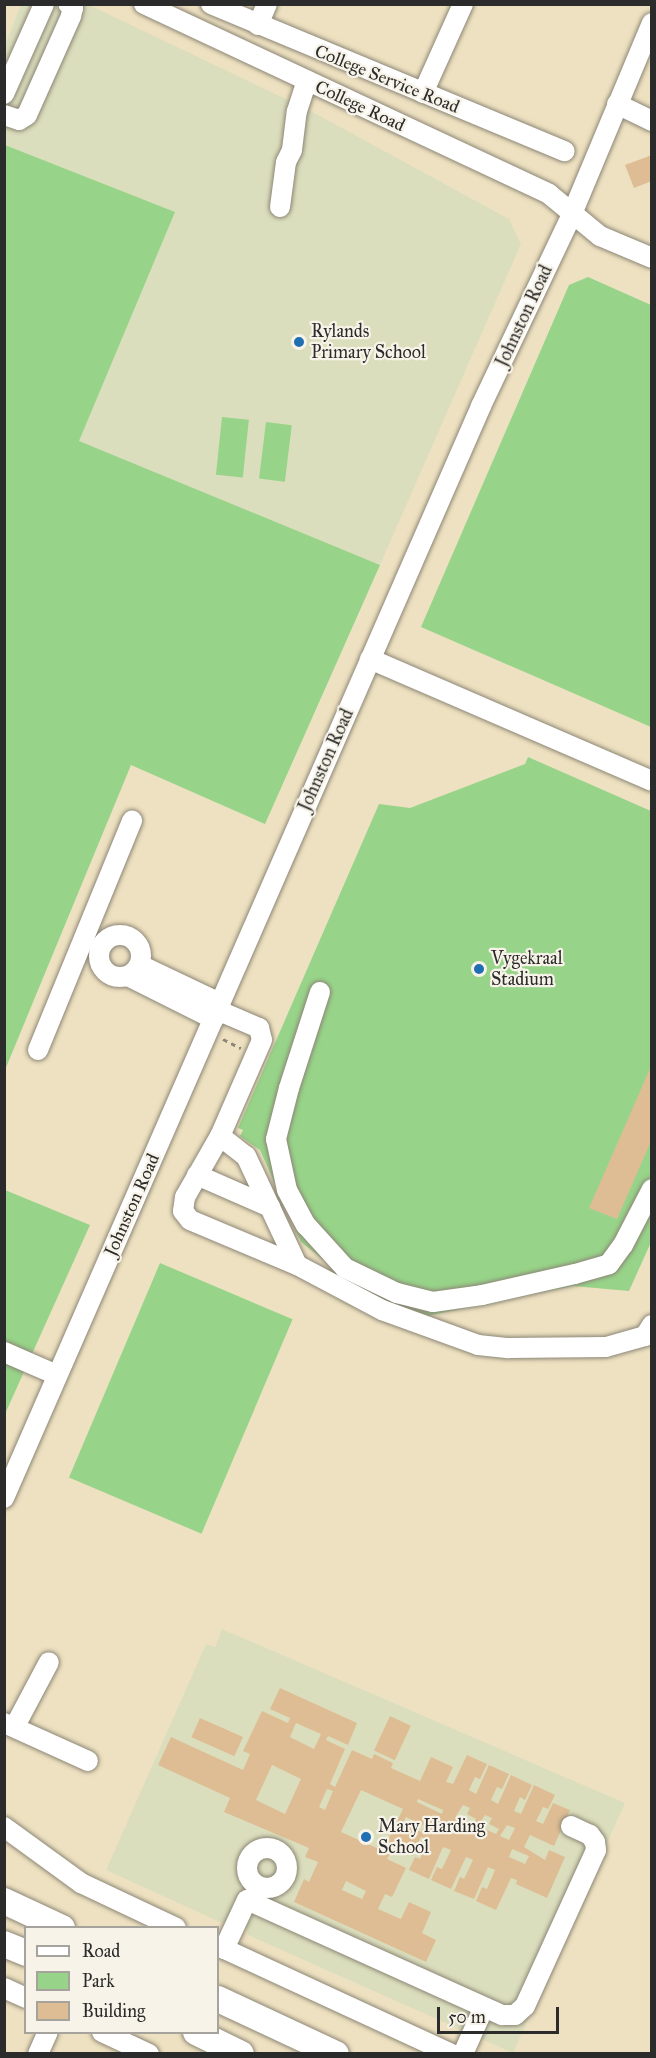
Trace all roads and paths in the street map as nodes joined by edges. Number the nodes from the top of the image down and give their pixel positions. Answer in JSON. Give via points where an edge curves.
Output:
{"nodes":[{"id":1,"x":45,"y":4,"type":"edge"},
{"id":2,"x":68,"y":4,"type":"edge"},
{"id":3,"x":144,"y":4,"type":"edge"},
{"id":4,"x":211,"y":4,"type":"edge"},
{"id":5,"x":267,"y":4,"type":"edge"},
{"id":6,"x":462,"y":4,"type":"edge"},
{"id":7,"x":651,"y":23,"type":"edge"},
{"id":8,"x":258,"y":25,"type":"junction"},
{"id":9,"x":645,"y":58,"type":"edge"},
{"id":10,"x":307,"y":81,"type":"junction"},
{"id":11,"x":423,"y":93,"type":"junction"},
{"id":12,"x":4,"y":94,"type":"edge"},
{"id":13,"x":617,"y":104,"type":"junction"},
{"id":14,"x":4,"y":115,"type":"edge"},
{"id":15,"x":651,"y":121,"type":"edge"},
{"id":16,"x":564,"y":152,"type":"dead end"},
{"id":17,"x":280,"y":207,"type":"dead end"},
{"id":18,"x":573,"y":214,"type":"junction"},
{"id":19,"x":651,"y":258,"type":"edge"},
{"id":20,"x":370,"y":659,"type":"junction"},
{"id":21,"x":651,"y":781,"type":"edge"},
{"id":22,"x":132,"y":821,"type":"dead end"},
{"id":23,"x":91,"y":944,"type":"junction"},
{"id":24,"x":134,"y":970,"type":"junction"},
{"id":25,"x":320,"y":992,"type":"dead end"},
{"id":26,"x":218,"y":1017,"type":"junction"},
{"id":27,"x":38,"y":1050,"type":"dead end"},
{"id":28,"x":247,"y":1051,"type":"dead end"},
{"id":29,"x":220,"y":1136,"type":"junction"},
{"id":30,"x":197,"y":1175,"type":"junction"},
{"id":31,"x":650,"y":1195,"type":"edge"},
{"id":32,"x":270,"y":1207,"type":"junction"},
{"id":33,"x":297,"y":1265,"type":"junction"},
{"id":34,"x":651,"y":1325,"type":"edge"},
{"id":35,"x":4,"y":1352,"type":"edge"},
{"id":36,"x":57,"y":1375,"type":"junction"},
{"id":37,"x":4,"y":1498,"type":"edge"},
{"id":38,"x":49,"y":1662,"type":"dead end"},
{"id":39,"x":10,"y":1724,"type":"edge"},
{"id":40,"x":88,"y":1761,"type":"dead end"},
{"id":41,"x":571,"y":1826,"type":"dead end"},
{"id":42,"x":4,"y":1827,"type":"edge"},
{"id":43,"x":4,"y":1901,"type":"edge"},
{"id":44,"x":58,"y":1926,"type":"edge"},
{"id":45,"x":172,"y":1926,"type":"edge"},
{"id":46,"x":4,"y":1944,"type":"edge"},
{"id":47,"x":221,"y":1948,"type":"edge"},
{"id":48,"x":24,"y":1952,"type":"edge"},
{"id":49,"x":4,"y":1988,"type":"edge"},
{"id":50,"x":24,"y":1997,"type":"edge"},
{"id":51,"x":219,"y":1999,"type":"edge"},
{"id":52,"x":484,"y":2007,"type":"junction"},
{"id":53,"x":47,"y":2034,"type":"edge"},
{"id":54,"x":106,"y":2034,"type":"edge"},
{"id":55,"x":200,"y":2034,"type":"edge"},
{"id":56,"x":38,"y":2054,"type":"edge"},
{"id":57,"x":149,"y":2054,"type":"edge"},
{"id":58,"x":241,"y":2054,"type":"edge"},
{"id":59,"x":336,"y":2054,"type":"edge"},
{"id":60,"x":452,"y":2054,"type":"edge"},
{"id":61,"x":463,"y":2054,"type":"edge"}],
"edges":[{"from":1,"to":12,"type":"street"},
{"from":2,"to":14,"type":"street","via":[[73,12],[27,115],[19,120]]},
{"from":3,"to":10,"type":"street","name":"College Road"},
{"from":4,"to":8,"type":"street","name":"College Service Road"},
{"from":5,"to":8,"type":"street"},
{"from":6,"to":11,"type":"street"},
{"from":7,"to":9,"type":"street","name":"Johnston Road"},
{"from":8,"to":11,"type":"street","name":"College Service Road"},
{"from":9,"to":13,"type":"street","name":"Johnston Road"},
{"from":10,"to":17,"type":"street","via":[[297,111],[292,150],[285,162]]},
{"from":10,"to":18,"type":"street","name":"College Road","via":[[549,194]]},
{"from":11,"to":16,"type":"street","name":"College Service Road"},
{"from":13,"to":15,"type":"street"},
{"from":13,"to":18,"type":"street","name":"Johnston Road"},
{"from":18,"to":19,"type":"street","name":"College Road","via":[[600,236]]},
{"from":18,"to":20,"type":"street","name":"Johnston Road","via":[[481,406]]},
{"from":20,"to":21,"type":"street"},
{"from":20,"to":26,"type":"street","name":"Johnston Road"},
{"from":22,"to":23,"type":"street"},
{"from":23,"to":24,"type":"street","via":[[105,971],[112,976]]},
{"from":23,"to":24,"type":"street","via":[[112,936],[128,936],[140,948]]},
{"from":23,"to":27,"type":"street"},
{"from":24,"to":26,"type":"street"},
{"from":25,"to":31,"type":"street","via":[[276,1139],[287,1190],[306,1225],[345,1268],[397,1293],[433,1302],[575,1274],[609,1264]]},
{"from":26,"to":28,"type":"path"},
{"from":26,"to":29,"type":"street","via":[[259,1029],[262,1040]]},
{"from":26,"to":36,"type":"street","name":"Johnston Road"},
{"from":29,"to":30,"type":"street"},
{"from":29,"to":32,"type":"street","via":[[246,1156]]},
{"from":30,"to":32,"type":"street"},
{"from":30,"to":33,"type":"street","via":[[185,1197],[183,1211],[190,1220]]},
{"from":32,"to":33,"type":"street"},
{"from":33,"to":34,"type":"street","via":[[382,1310],[478,1345],[606,1347],[645,1336]]},
{"from":35,"to":36,"type":"street"},
{"from":36,"to":37,"type":"street","name":"Johnston Road"},
{"from":38,"to":39,"type":"street"},
{"from":39,"to":40,"type":"street"},
{"from":41,"to":52,"type":"street","via":[[593,1838],[596,1850],[525,2006],[519,2013],[506,2016]]},
{"from":42,"to":45,"type":"street","via":[[81,1883]]},
{"from":43,"to":44,"type":"main road"},
{"from":46,"to":48,"type":"main road"},
{"from":47,"to":52,"type":"street","via":[[250,1892]]},
{"from":47,"to":60,"type":"street"},
{"from":49,"to":50,"type":"street"},
{"from":51,"to":59,"type":"main road"},
{"from":52,"to":61,"type":"street"},
{"from":53,"to":56,"type":"street"},
{"from":54,"to":57,"type":"street"},
{"from":55,"to":58,"type":"main road"}]}
